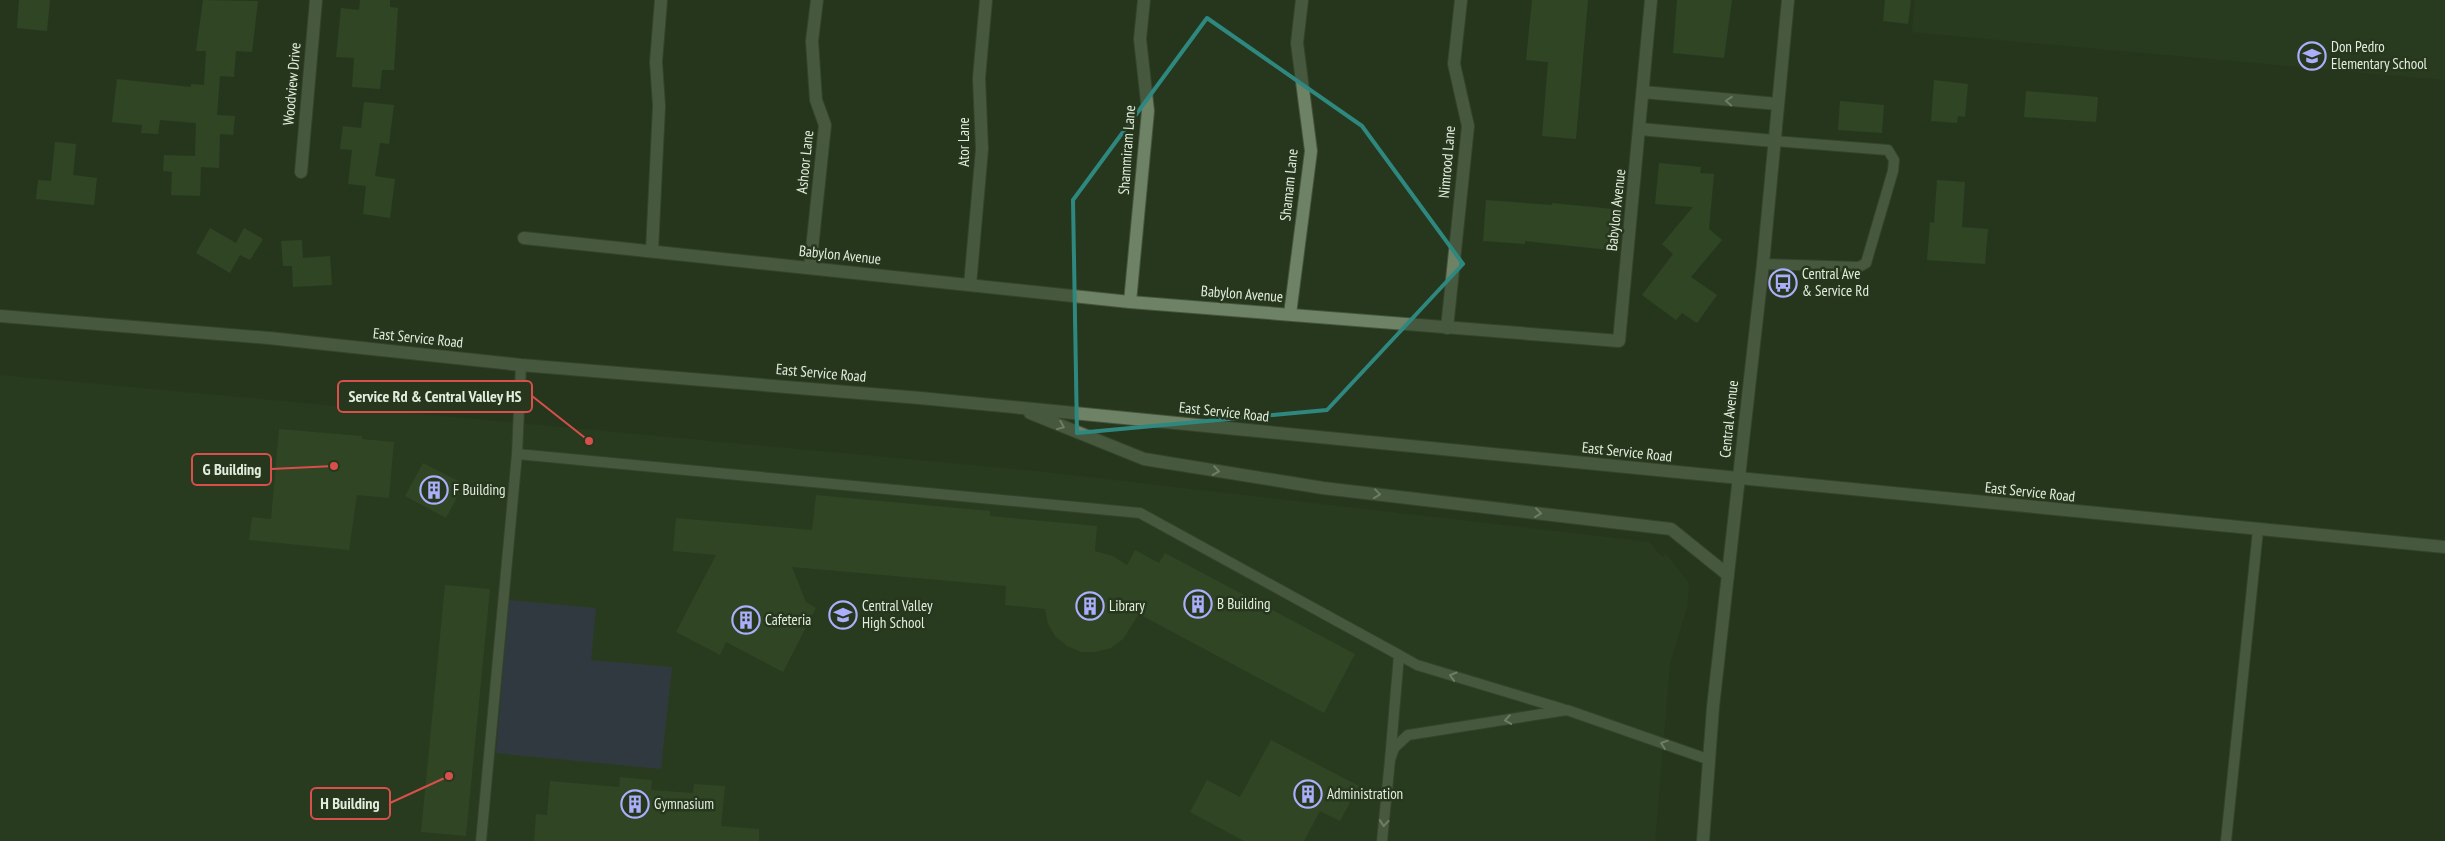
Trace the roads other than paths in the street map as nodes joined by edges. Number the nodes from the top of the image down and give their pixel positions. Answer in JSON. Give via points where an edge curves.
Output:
{"nodes":[{"id":1,"x":316,"y":0,"type":"edge"},
{"id":2,"x":661,"y":0,"type":"edge"},
{"id":3,"x":817,"y":0,"type":"edge"},
{"id":4,"x":986,"y":0,"type":"edge"},
{"id":5,"x":1144,"y":0,"type":"edge"},
{"id":6,"x":1302,"y":0,"type":"edge"},
{"id":7,"x":1461,"y":0,"type":"edge"},
{"id":8,"x":1651,"y":0,"type":"edge"},
{"id":9,"x":1788,"y":0,"type":"edge"},
{"id":10,"x":1643,"y":92,"type":"junction"},
{"id":11,"x":1778,"y":104,"type":"junction"},
{"id":12,"x":1640,"y":129,"type":"junction"},
{"id":13,"x":1774,"y":140,"type":"junction"},
{"id":14,"x":301,"y":172,"type":"dead end"},
{"id":15,"x":524,"y":238,"type":"dead end"},
{"id":16,"x":652,"y":251,"type":"junction"},
{"id":17,"x":1762,"y":264,"type":"junction"},
{"id":18,"x":810,"y":268,"type":"junction"},
{"id":19,"x":970,"y":285,"type":"junction"},
{"id":20,"x":1130,"y":302,"type":"junction"},
{"id":21,"x":1290,"y":314,"type":"junction"},
{"id":22,"x":0,"y":316,"type":"edge"},
{"id":23,"x":1447,"y":328,"type":"junction"},
{"id":24,"x":521,"y":365,"type":"junction"},
{"id":25,"x":1016,"y":408,"type":"junction"},
{"id":26,"x":517,"y":454,"type":"junction"},
{"id":27,"x":1738,"y":479,"type":"junction"},
{"id":28,"x":2258,"y":530,"type":"junction"},
{"id":29,"x":2445,"y":547,"type":"edge"},
{"id":30,"x":1728,"y":575,"type":"junction"},
{"id":31,"x":1399,"y":655,"type":"junction"},
{"id":32,"x":1567,"y":710,"type":"junction"},
{"id":33,"x":1390,"y":760,"type":"junction"},
{"id":34,"x":1710,"y":760,"type":"junction"},
{"id":35,"x":481,"y":841,"type":"edge"},
{"id":36,"x":1382,"y":841,"type":"edge"},
{"id":37,"x":1703,"y":841,"type":"edge"},
{"id":38,"x":2226,"y":841,"type":"edge"}],
"edges":[{"from":1,"to":14,"type":"street","name":"Woodview Drive"},
{"from":2,"to":16,"type":"street","via":[[656,62],[659,106]]},
{"from":3,"to":18,"type":"street","name":"Ashoor Lane","via":[[812,41],[816,100],[825,125]]},
{"from":4,"to":19,"type":"street","name":"Ator Lane","via":[[979,78],[982,149]]},
{"from":5,"to":20,"type":"street","name":"Shammiram Lane","via":[[1140,39],[1148,111]]},
{"from":6,"to":21,"type":"street","name":"Shamam Lane","via":[[1297,43],[1311,151]]},
{"from":7,"to":23,"type":"street","name":"Nimrood Lane","via":[[1454,64],[1468,126]]},
{"from":8,"to":10,"type":"street","name":"Babylon Avenue"},
{"from":9,"to":11,"type":"street","name":"Central Avenue"},
{"from":11,"to":10,"type":"street","one_way":true},
{"from":10,"to":12,"type":"street","name":"Babylon Avenue"},
{"from":11,"to":13,"type":"street","name":"Central Avenue"},
{"from":12,"to":13,"type":"street"},
{"from":12,"to":23,"type":"street","name":"Babylon Avenue","via":[[1619,341]]},
{"from":13,"to":17,"type":"street","name":"Central Avenue"},
{"from":13,"to":17,"type":"lane","via":[[1888,150],[1894,160],[1893,171],[1866,263],[1859,267]]},
{"from":15,"to":16,"type":"street","name":"Babylon Avenue"},
{"from":16,"to":18,"type":"street","name":"Babylon Avenue"},
{"from":17,"to":27,"type":"street","name":"Central Avenue"},
{"from":18,"to":19,"type":"street","name":"Babylon Avenue"},
{"from":19,"to":20,"type":"street","name":"Babylon Avenue"},
{"from":20,"to":21,"type":"street","name":"Babylon Avenue"},
{"from":21,"to":23,"type":"street","name":"Babylon Avenue"},
{"from":22,"to":24,"type":"street","name":"East Service Road","via":[[268,338]]},
{"from":24,"to":25,"type":"street","name":"East Service Road"},
{"from":24,"to":26,"type":"lane"},
{"from":25,"to":27,"type":"street","name":"East Service Road"},
{"from":25,"to":30,"type":"street","one_way":true,"via":[[1144,459],[1324,488],[1671,530]]},
{"from":26,"to":31,"type":"lane","via":[[1140,513]]},
{"from":26,"to":35,"type":"lane"},
{"from":27,"to":28,"type":"street","name":"East Service Road"},
{"from":27,"to":30,"type":"street","name":"Central Avenue"},
{"from":28,"to":29,"type":"street","name":"East Service Road"},
{"from":28,"to":38,"type":"lane"},
{"from":30,"to":34,"type":"street","name":"Central Avenue"},
{"from":32,"to":31,"type":"lane","one_way":true,"via":[[1417,665]]},
{"from":31,"to":33,"type":"lane"},
{"from":32,"to":33,"type":"lane","one_way":true,"via":[[1408,735],[1394,748]]},
{"from":34,"to":32,"type":"lane","one_way":true},
{"from":33,"to":36,"type":"lane","one_way":true},
{"from":34,"to":37,"type":"street","name":"Central Avenue"}]}
